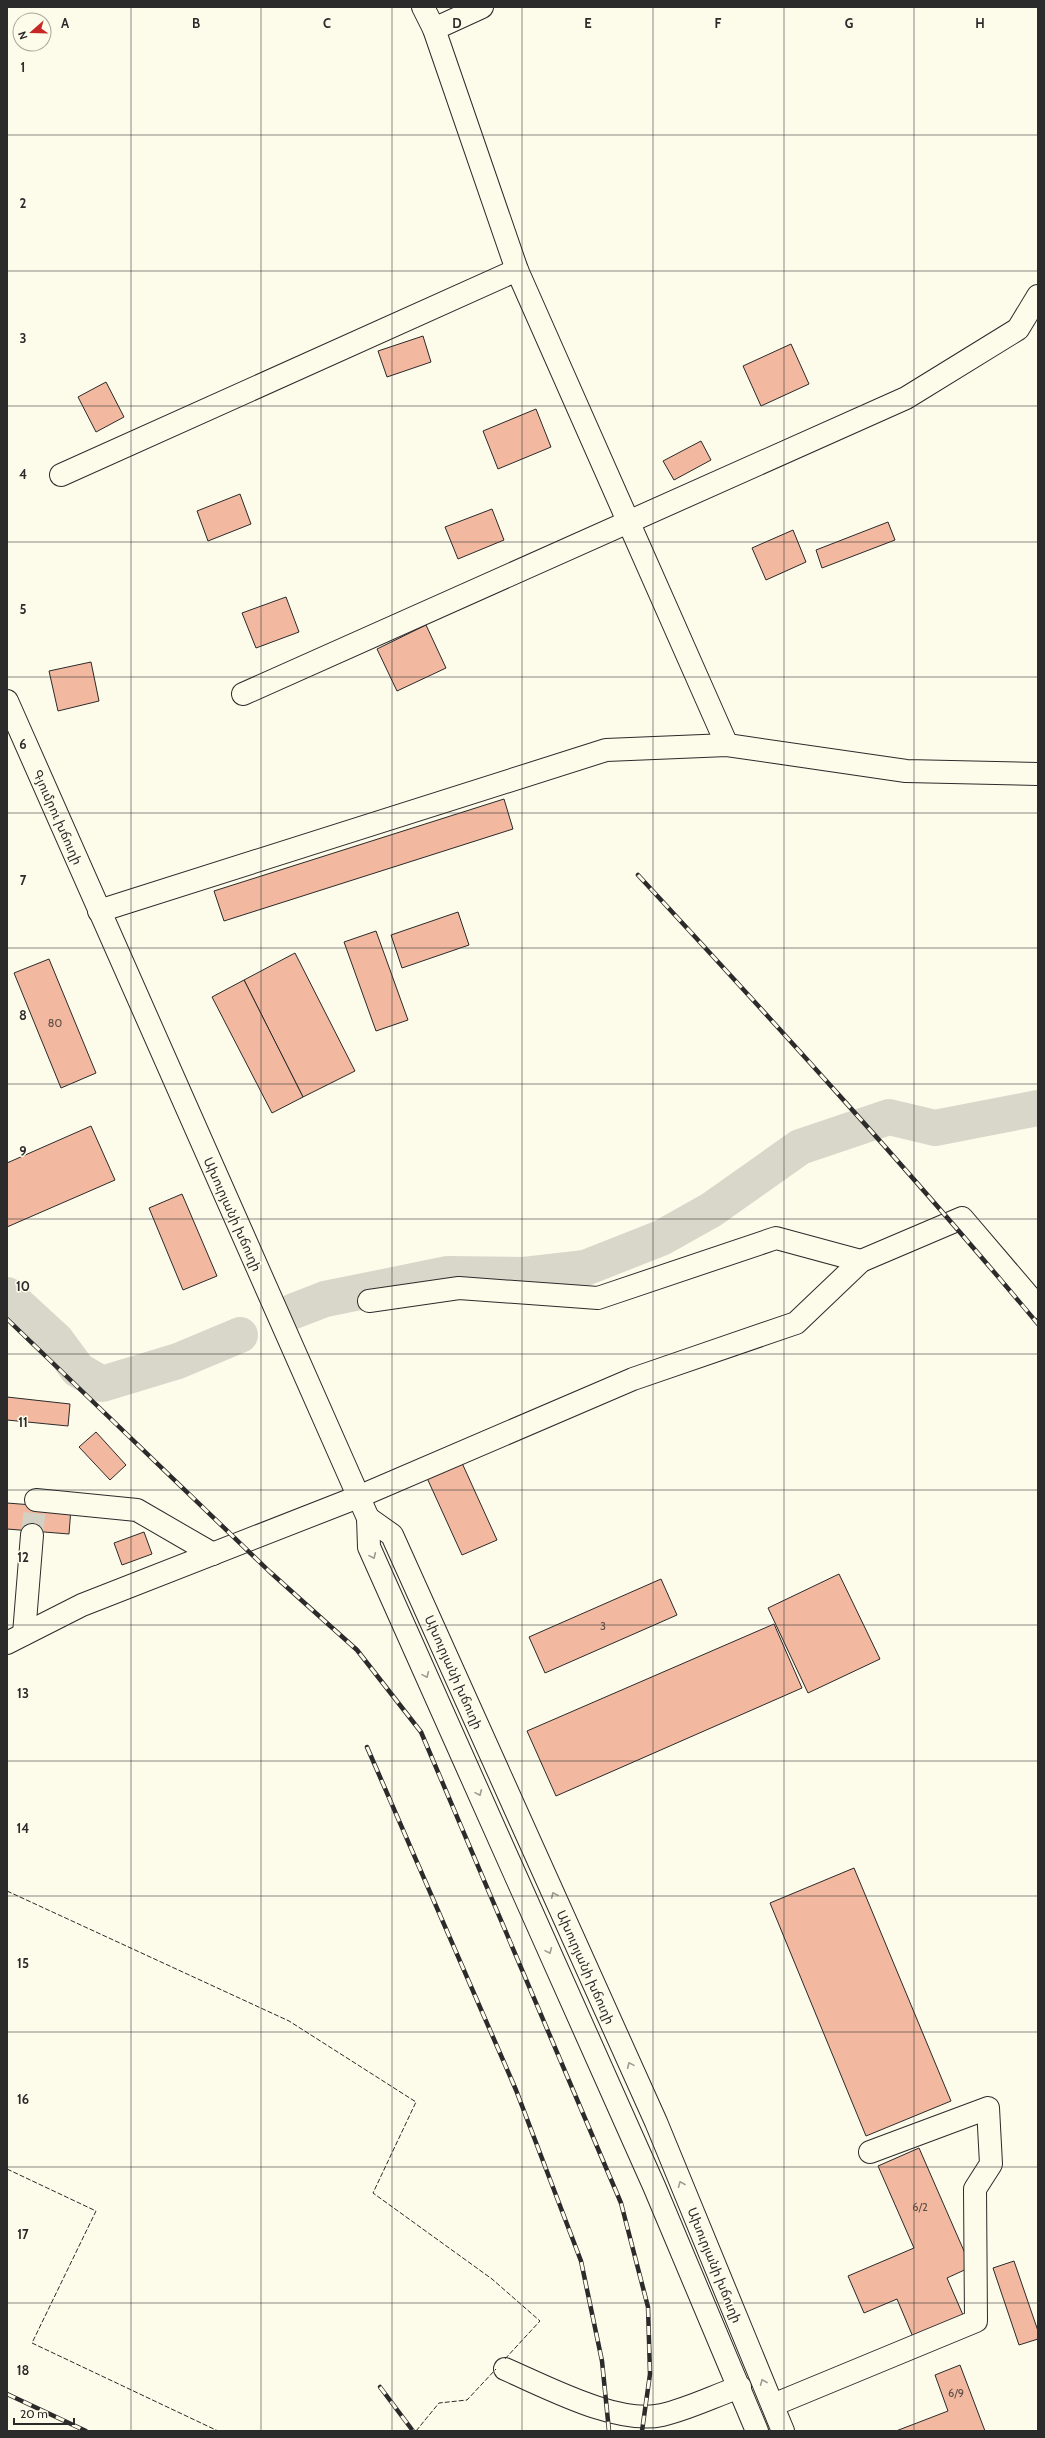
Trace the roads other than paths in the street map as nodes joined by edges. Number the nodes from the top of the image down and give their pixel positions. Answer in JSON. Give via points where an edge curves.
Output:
{"nodes":[{"id":1,"x":422,"y":7,"type":"edge"},
{"id":2,"x":482,"y":7,"type":"edge"},
{"id":3,"x":434,"y":29,"type":"junction"},
{"id":4,"x":517,"y":270,"type":"junction"},
{"id":5,"x":1038,"y":296,"type":"edge"},
{"id":6,"x":61,"y":475,"type":"dead end"},
{"id":7,"x":628,"y":522,"type":"junction"},
{"id":8,"x":243,"y":694,"type":"dead end"},
{"id":9,"x":7,"y":701,"type":"edge"},
{"id":10,"x":727,"y":746,"type":"junction"},
{"id":11,"x":1038,"y":774,"type":"edge"},
{"id":12,"x":99,"y":910,"type":"junction"},
{"id":13,"x":861,"y":1261,"type":"junction"},
{"id":14,"x":369,"y":1301,"type":"dead end"},
{"id":15,"x":1038,"y":1307,"type":"edge"},
{"id":16,"x":358,"y":1497,"type":"junction"},
{"id":17,"x":36,"y":1500,"type":"dead end"},
{"id":18,"x":368,"y":1518,"type":"junction"},
{"id":19,"x":32,"y":1535,"type":"tunnel mouth"},
{"id":20,"x":212,"y":1554,"type":"junction"},
{"id":21,"x":16,"y":1639,"type":"edge"},
{"id":22,"x":870,"y":2152,"type":"dead end"},
{"id":23,"x":505,"y":2369,"type":"dead end"},
{"id":24,"x":740,"y":2387,"type":"junction"},
{"id":25,"x":773,"y":2405,"type":"junction"},
{"id":26,"x":757,"y":2431,"type":"edge"},
{"id":27,"x":783,"y":2431,"type":"edge"}],
"edges":[{"from":1,"to":3,"type":"main road"},
{"from":2,"to":3,"type":"main road"},
{"from":3,"to":4,"type":"main road"},
{"from":4,"to":6,"type":"main road"},
{"from":4,"to":7,"type":"main road"},
{"from":5,"to":7,"type":"main road","via":[[1018,329],[906,398]]},
{"from":7,"to":8,"type":"main road"},
{"from":7,"to":10,"type":"main road"},
{"from":9,"to":12,"type":"main road","name":"Գյումրու խճուղի"},
{"from":10,"to":11,"type":"main road","via":[[906,771]]},
{"from":10,"to":12,"type":"main road","via":[[606,750]]},
{"from":12,"to":16,"type":"main road","name":"Ախուրյանի խճուղի"},
{"from":13,"to":14,"type":"main road","via":[[776,1238],[598,1298],[459,1288]]},
{"from":13,"to":15,"type":"main road","via":[[962,1218]]},
{"from":13,"to":16,"type":"main road","via":[[796,1323],[633,1379]]},
{"from":16,"to":18,"type":"main road","name":"Ախուրյանի խճուղի"},
{"from":16,"to":20,"type":"main road"},
{"from":17,"to":20,"type":"main road","via":[[137,1510]]},
{"from":18,"to":24,"type":"main road","name":"Ախուրյանի խճուղի","one_way":true,"via":[[369,1547],[648,2171]]},
{"from":25,"to":18,"type":"main road","name":"Ախուրյանի խճուղի","one_way":true,"via":[[656,2122],[392,1535]]},
{"from":19,"to":21,"type":"main road"},
{"from":20,"to":21,"type":"main road","via":[[82,1605]]},
{"from":22,"to":25,"type":"main road","via":[[988,2108],[991,2164],[975,2189],[976,2321]]},
{"from":23,"to":24,"type":"main road","via":[[574,2399],[628,2416],[661,2415]]},
{"from":24,"to":26,"type":"main road","name":"Ախուրյանի խճուղի"},
{"from":25,"to":27,"type":"main road","name":"Ախուրյանի խճուղի"}]}
